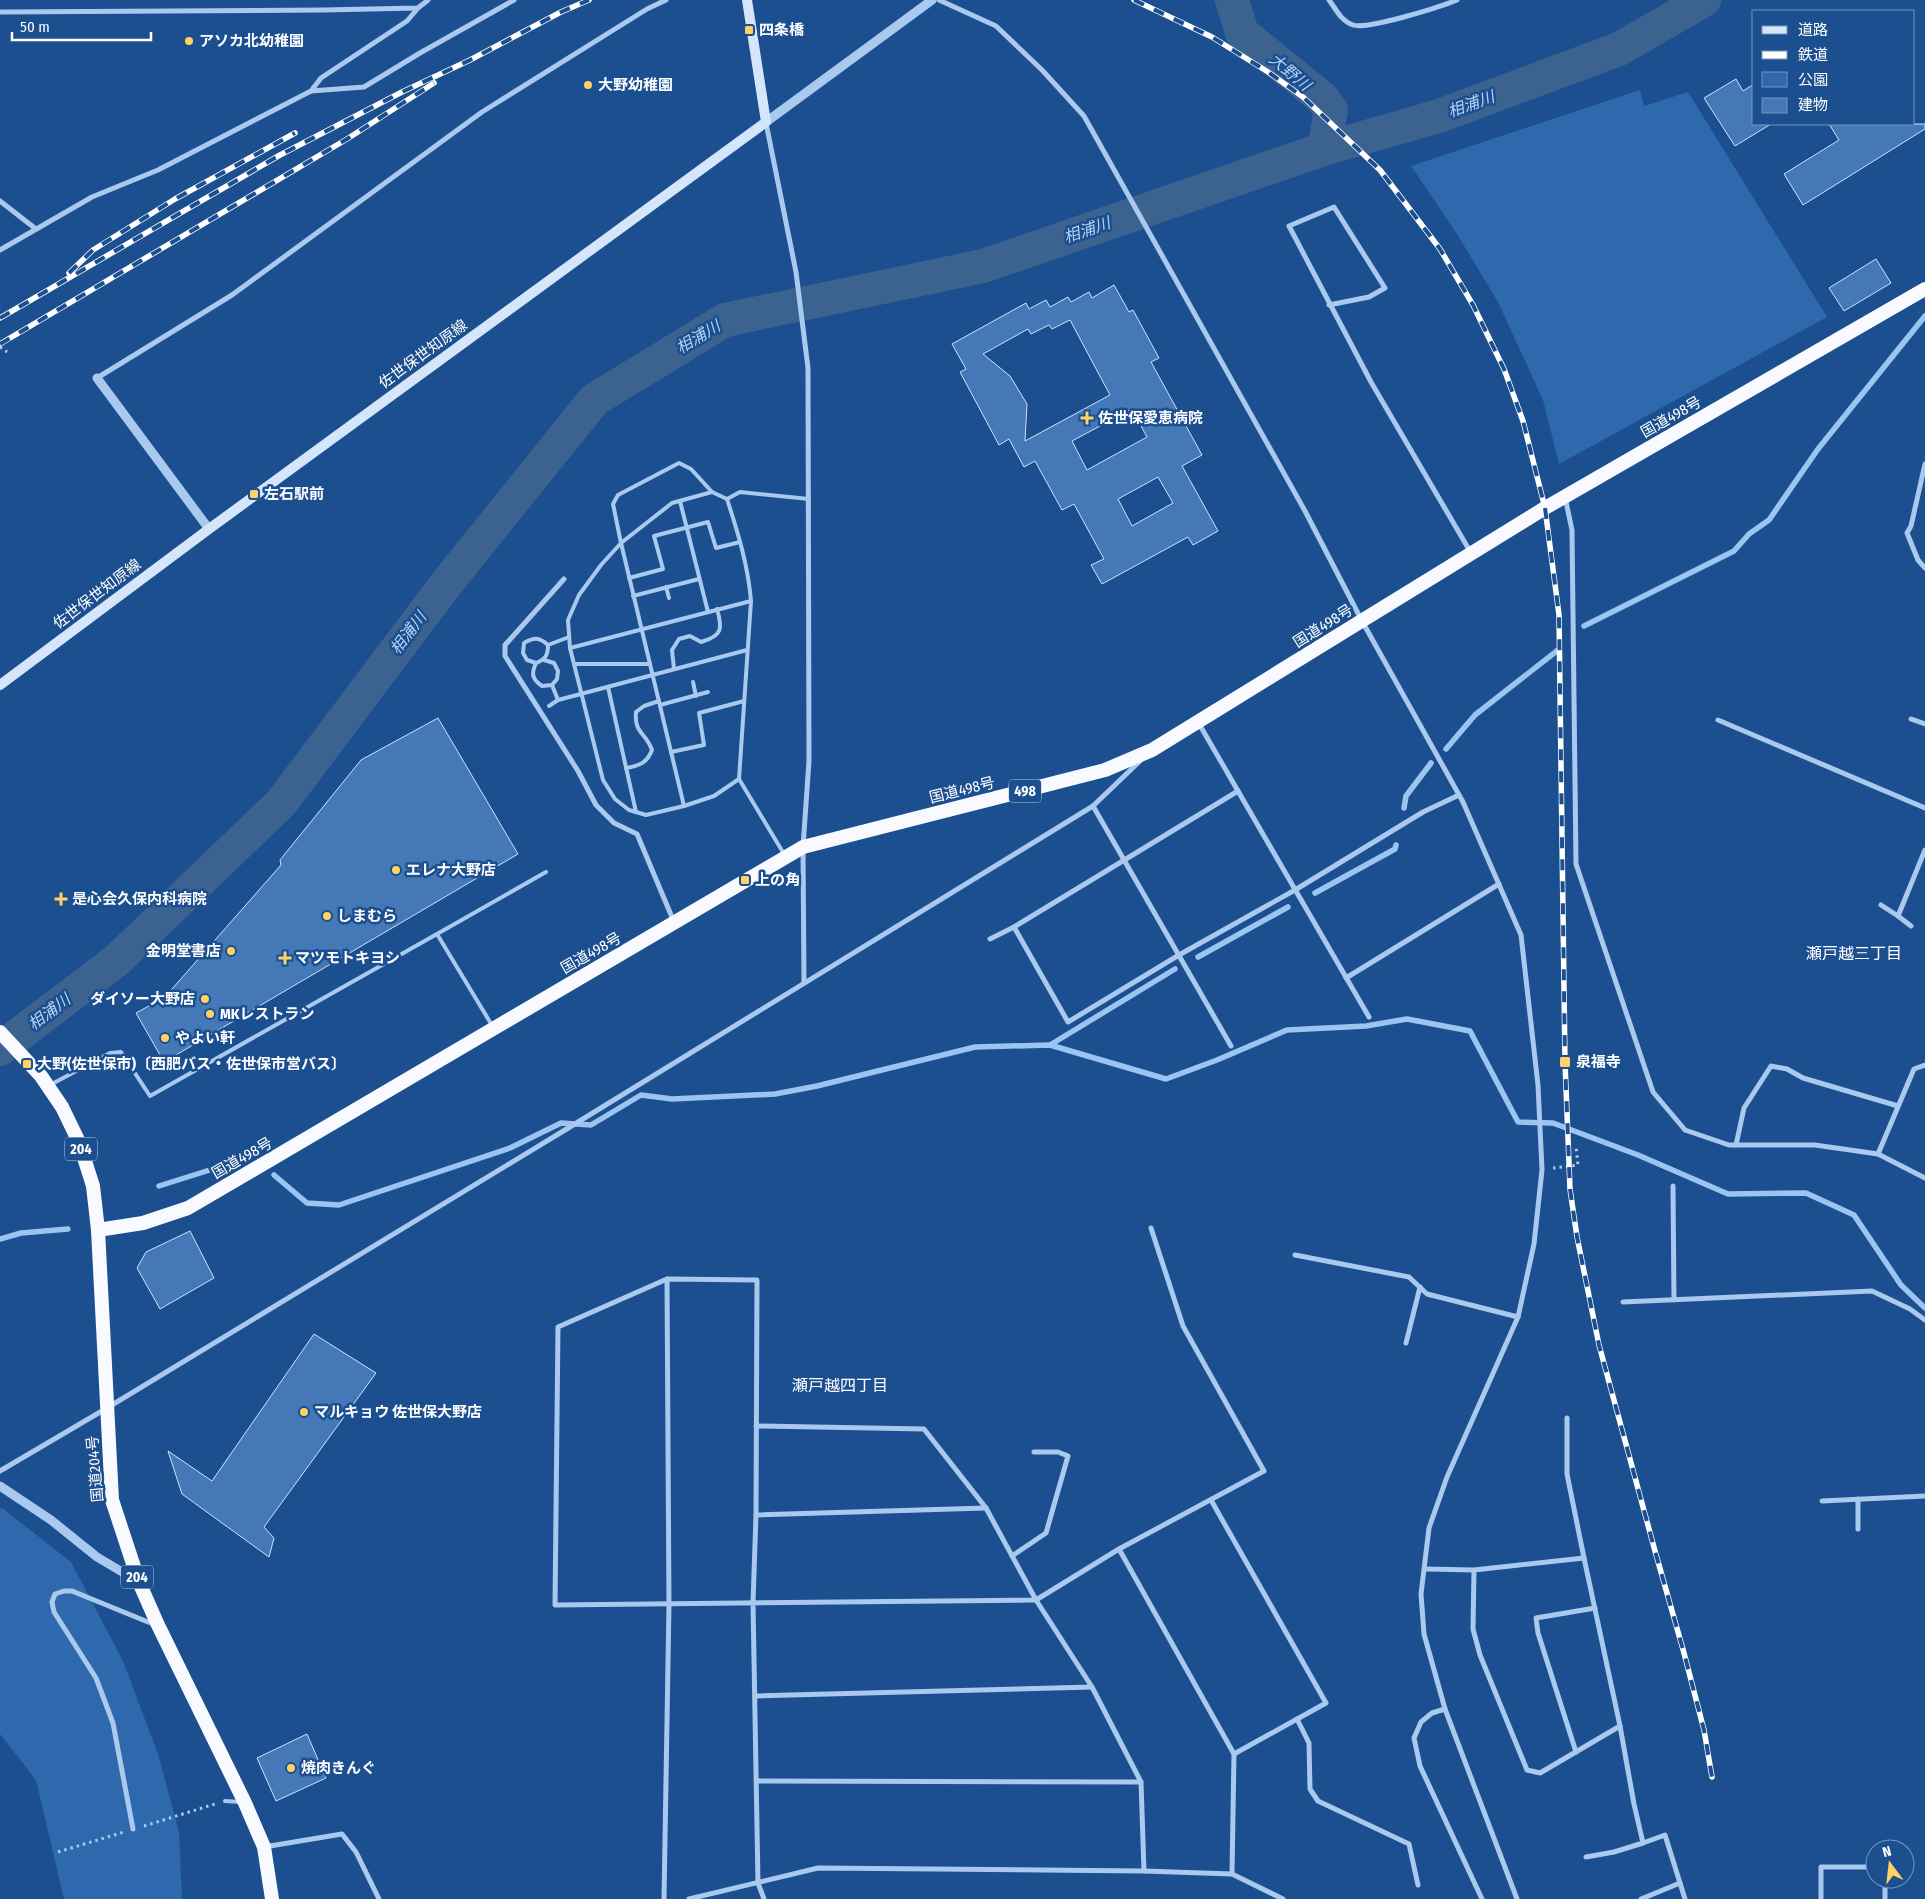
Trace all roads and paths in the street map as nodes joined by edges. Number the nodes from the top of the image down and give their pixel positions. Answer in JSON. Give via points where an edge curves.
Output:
{"nodes":[{"id":1,"x":428,"y":0,"type":"edge"},
{"id":2,"x":514,"y":0,"type":"edge"},
{"id":3,"x":666,"y":0,"type":"edge"},
{"id":4,"x":747,"y":0,"type":"edge"},
{"id":5,"x":932,"y":0,"type":"edge"},
{"id":6,"x":938,"y":0,"type":"edge"},
{"id":7,"x":1330,"y":0,"type":"edge"},
{"id":8,"x":1457,"y":0,"type":"edge"},
{"id":9,"x":1442,"y":2,"type":"edge"},
{"id":10,"x":418,"y":8,"type":"junction"},
{"id":11,"x":0,"y":12,"type":"edge"},
{"id":12,"x":311,"y":91,"type":"junction"},
{"id":13,"x":766,"y":122,"type":"junction"},
{"id":14,"x":0,"y":201,"type":"edge"},
{"id":15,"x":36,"y":229,"type":"junction"},
{"id":16,"x":0,"y":250,"type":"edge"},
{"id":17,"x":1925,"y":289,"type":"edge"},
{"id":18,"x":1329,"y":305,"type":"junction"},
{"id":19,"x":0,"y":347,"type":"edge"},
{"id":20,"x":7,"y":352,"type":"dead end"},
{"id":21,"x":97,"y":378,"type":"joint"},
{"id":22,"x":1925,"y":464,"type":"edge"},
{"id":23,"x":712,"y":492,"type":"junction"},
{"id":24,"x":1565,"y":497,"type":"junction"},
{"id":25,"x":727,"y":499,"type":"junction"},
{"id":26,"x":809,"y":499,"type":"junction"},
{"id":27,"x":680,"y":501,"type":"junction"},
{"id":28,"x":209,"y":528,"type":"junction"},
{"id":29,"x":686,"y":528,"type":"junction"},
{"id":30,"x":620,"y":542,"type":"junction"},
{"id":31,"x":740,"y":542,"type":"junction"},
{"id":32,"x":1471,"y":554,"type":"junction"},
{"id":33,"x":1925,"y":568,"type":"edge"},
{"id":34,"x":629,"y":578,"type":"junction"},
{"id":35,"x":564,"y":579,"type":"dead end"},
{"id":36,"x":699,"y":579,"type":"junction"},
{"id":37,"x":666,"y":587,"type":"junction"},
{"id":38,"x":633,"y":596,"type":"junction"},
{"id":39,"x":669,"y":598,"type":"dead end"},
{"id":40,"x":750,"y":600,"type":"junction"},
{"id":41,"x":717,"y":609,"type":"junction"},
{"id":42,"x":708,"y":612,"type":"junction"},
{"id":43,"x":1362,"y":621,"type":"junction"},
{"id":44,"x":641,"y":629,"type":"junction"},
{"id":45,"x":569,"y":637,"type":"junction"},
{"id":46,"x":548,"y":645,"type":"junction"},
{"id":47,"x":570,"y":648,"type":"junction"},
{"id":48,"x":747,"y":650,"type":"junction"},
{"id":49,"x":544,"y":660,"type":"junction"},
{"id":50,"x":536,"y":664,"type":"junction"},
{"id":51,"x":574,"y":664,"type":"junction"},
{"id":52,"x":650,"y":664,"type":"junction"},
{"id":53,"x":674,"y":670,"type":"junction"},
{"id":54,"x":652,"y":676,"type":"junction"},
{"id":55,"x":693,"y":682,"type":"dead end"},
{"id":56,"x":0,"y":685,"type":"edge"},
{"id":57,"x":552,"y":685,"type":"junction"},
{"id":58,"x":608,"y":687,"type":"junction"},
{"id":59,"x":708,"y":692,"type":"dead end"},
{"id":60,"x":581,"y":694,"type":"junction"},
{"id":61,"x":696,"y":696,"type":"junction"},
{"id":62,"x":558,"y":700,"type":"junction"},
{"id":63,"x":744,"y":701,"type":"junction"},
{"id":64,"x":659,"y":703,"type":"junction"},
{"id":65,"x":549,"y":706,"type":"dead end"},
{"id":66,"x":1718,"y":720,"type":"dead end"},
{"id":67,"x":1911,"y":720,"type":"dead end"},
{"id":68,"x":1198,"y":722,"type":"junction"},
{"id":69,"x":1925,"y":724,"type":"edge"},
{"id":70,"x":1152,"y":750,"type":"junction"},
{"id":71,"x":671,"y":752,"type":"junction"},
{"id":72,"x":626,"y":768,"type":"junction"},
{"id":73,"x":739,"y":779,"type":"junction"},
{"id":74,"x":1238,"y":791,"type":"junction"},
{"id":75,"x":1459,"y":795,"type":"junction"},
{"id":76,"x":684,"y":806,"type":"junction"},
{"id":77,"x":1094,"y":806,"type":"junction"},
{"id":78,"x":1925,"y":808,"type":"edge"},
{"id":79,"x":636,"y":812,"type":"junction"},
{"id":80,"x":803,"y":847,"type":"junction"},
{"id":81,"x":1925,"y":850,"type":"edge"},
{"id":82,"x":786,"y":857,"type":"junction"},
{"id":83,"x":1124,"y":859,"type":"junction"},
{"id":84,"x":546,"y":872,"type":"dead end"},
{"id":85,"x":1499,"y":884,"type":"junction"},
{"id":86,"x":1295,"y":890,"type":"junction"},
{"id":87,"x":1881,"y":905,"type":"dead end"},
{"id":88,"x":1898,"y":916,"type":"junction"},
{"id":89,"x":674,"y":923,"type":"junction"},
{"id":90,"x":1911,"y":926,"type":"dead end"},
{"id":91,"x":1014,"y":927,"type":"junction"},
{"id":92,"x":437,"y":934,"type":"junction"},
{"id":93,"x":990,"y":939,"type":"dead end"},
{"id":94,"x":1179,"y":955,"type":"junction"},
{"id":95,"x":1346,"y":978,"type":"junction"},
{"id":96,"x":804,"y":982,"type":"junction"},
{"id":97,"x":1369,"y":1017,"type":"dead end"},
{"id":98,"x":494,"y":1029,"type":"junction"},
{"id":99,"x":0,"y":1032,"type":"edge"},
{"id":100,"x":1232,"y":1046,"type":"dead end"},
{"id":101,"x":1925,"y":1065,"type":"edge"},
{"id":102,"x":44,"y":1081,"type":"junction"},
{"id":103,"x":1898,"y":1106,"type":"junction"},
{"id":104,"x":1736,"y":1145,"type":"junction"},
{"id":105,"x":1576,"y":1147,"type":"dead end"},
{"id":106,"x":1878,"y":1154,"type":"junction"},
{"id":107,"x":1542,"y":1170,"type":"junction"},
{"id":108,"x":1925,"y":1178,"type":"edge"},
{"id":109,"x":1673,"y":1186,"type":"dead end"},
{"id":110,"x":1151,"y":1228,"type":"dead end"},
{"id":111,"x":98,"y":1230,"type":"junction"},
{"id":112,"x":1295,"y":1255,"type":"dead end"},
{"id":113,"x":667,"y":1279,"type":"junction"},
{"id":114,"x":1420,"y":1287,"type":"junction"},
{"id":115,"x":1674,"y":1300,"type":"junction"},
{"id":116,"x":1623,"y":1302,"type":"dead end"},
{"id":117,"x":1518,"y":1317,"type":"junction"},
{"id":118,"x":1925,"y":1320,"type":"edge"},
{"id":119,"x":1406,"y":1343,"type":"dead end"},
{"id":120,"x":107,"y":1408,"type":"junction"},
{"id":121,"x":1567,"y":1418,"type":"dead end"},
{"id":122,"x":756,"y":1426,"type":"junction"},
{"id":123,"x":1034,"y":1452,"type":"dead end"},
{"id":124,"x":0,"y":1470,"type":"edge"},
{"id":125,"x":0,"y":1486,"type":"edge"},
{"id":126,"x":1925,"y":1496,"type":"edge"},
{"id":127,"x":1858,"y":1499,"type":"junction"},
{"id":128,"x":1211,"y":1500,"type":"junction"},
{"id":129,"x":1822,"y":1501,"type":"dead end"},
{"id":130,"x":986,"y":1508,"type":"junction"},
{"id":131,"x":756,"y":1515,"type":"junction"},
{"id":132,"x":1858,"y":1529,"type":"dead end"},
{"id":133,"x":1119,"y":1549,"type":"junction"},
{"id":134,"x":1012,"y":1556,"type":"junction"},
{"id":135,"x":1584,"y":1558,"type":"junction"},
{"id":136,"x":1425,"y":1569,"type":"junction"},
{"id":137,"x":1474,"y":1570,"type":"junction"},
{"id":138,"x":139,"y":1582,"type":"junction"},
{"id":139,"x":1036,"y":1600,"type":"junction"},
{"id":140,"x":753,"y":1603,"type":"junction"},
{"id":141,"x":670,"y":1604,"type":"junction"},
{"id":142,"x":1595,"y":1608,"type":"junction"},
{"id":143,"x":157,"y":1623,"type":"junction"},
{"id":144,"x":1092,"y":1688,"type":"junction"},
{"id":145,"x":755,"y":1696,"type":"junction"},
{"id":146,"x":1445,"y":1708,"type":"junction"},
{"id":147,"x":1297,"y":1719,"type":"junction"},
{"id":148,"x":1620,"y":1726,"type":"junction"},
{"id":149,"x":1576,"y":1752,"type":"junction"},
{"id":150,"x":1234,"y":1754,"type":"junction"},
{"id":151,"x":757,"y":1781,"type":"junction"},
{"id":152,"x":1141,"y":1782,"type":"junction"},
{"id":153,"x":225,"y":1801,"type":"joint"},
{"id":154,"x":245,"y":1803,"type":"junction"},
{"id":155,"x":133,"y":1829,"type":"junction"},
{"id":156,"x":1643,"y":1843,"type":"junction"},
{"id":157,"x":264,"y":1847,"type":"junction"},
{"id":158,"x":58,"y":1852,"type":"dead end"},
{"id":159,"x":1586,"y":1857,"type":"dead end"},
{"id":160,"x":1865,"y":1867,"type":"edge"},
{"id":161,"x":1144,"y":1871,"type":"junction"},
{"id":162,"x":1232,"y":1874,"type":"junction"},
{"id":163,"x":758,"y":1882,"type":"junction"},
{"id":164,"x":1680,"y":1883,"type":"junction"},
{"id":165,"x":1418,"y":1884,"type":"dead end"},
{"id":166,"x":272,"y":1899,"type":"edge"},
{"id":167,"x":379,"y":1899,"type":"edge"},
{"id":168,"x":664,"y":1899,"type":"edge"},
{"id":169,"x":689,"y":1899,"type":"edge"},
{"id":170,"x":764,"y":1899,"type":"edge"},
{"id":171,"x":1283,"y":1899,"type":"edge"},
{"id":172,"x":1482,"y":1899,"type":"edge"},
{"id":173,"x":1517,"y":1899,"type":"edge"},
{"id":174,"x":1641,"y":1899,"type":"edge"},
{"id":175,"x":1686,"y":1899,"type":"edge"},
{"id":176,"x":1821,"y":1899,"type":"edge"}],
"edges":[{"from":1,"to":10,"type":"street"},
{"from":2,"to":12,"type":"street","via":[[364,87]]},
{"from":3,"to":21,"type":"street","via":[[482,112],[232,295]]},
{"from":4,"to":13,"type":"main road"},
{"from":5,"to":13,"type":"street"},
{"from":6,"to":43,"type":"street","via":[[996,26],[1084,116],[1306,510]]},
{"from":7,"to":9,"type":"street","via":[[1343,20],[1354,26],[1371,25]]},
{"from":8,"to":9,"type":"street"},
{"from":10,"to":11,"type":"street"},
{"from":10,"to":12,"type":"street","via":[[407,21],[322,78]]},
{"from":12,"to":15,"type":"street","via":[[158,170],[92,196]]},
{"from":13,"to":26,"type":"street","via":[[796,272],[808,368]]},
{"from":13,"to":28,"type":"main road","name":"佐世保世知原線"},
{"from":14,"to":15,"type":"street"},
{"from":15,"to":16,"type":"street"},
{"from":17,"to":24,"type":"highway","name":"国道498号","number":"498"},
{"from":18,"to":18,"type":"street","via":[[1289,226],[1334,207],[1385,288],[1369,297]]},
{"from":18,"to":32,"type":"street","via":[[1370,382]]},
{"from":19,"to":20,"type":"path"},
{"from":21,"to":28,"type":"street"},
{"from":22,"to":33,"type":"street","via":[[1907,533],[1918,560]]},
{"from":23,"to":25,"type":"lane"},
{"from":23,"to":27,"type":"lane"},
{"from":23,"to":30,"type":"lane","via":[[692,469],[679,463],[618,495],[613,504]]},
{"from":24,"to":32,"type":"highway","name":"国道498号","number":"498"},
{"from":24,"to":104,"type":"street","via":[[1572,530],[1576,864],[1653,1092],[1684,1130]]},
{"from":25,"to":26,"type":"lane","via":[[740,492]]},
{"from":25,"to":31,"type":"lane"},
{"from":26,"to":80,"type":"street","via":[[809,760]]},
{"from":27,"to":29,"type":"lane"},
{"from":27,"to":30,"type":"lane","via":[[672,503]]},
{"from":28,"to":56,"type":"main road","name":"佐世保世知原線"},
{"from":29,"to":31,"type":"lane","via":[[708,522],[716,548]]},
{"from":29,"to":34,"type":"lane","via":[[654,536],[663,569]]},
{"from":29,"to":36,"type":"lane"},
{"from":30,"to":34,"type":"lane"},
{"from":30,"to":45,"type":"lane","via":[[579,595],[568,620]]},
{"from":31,"to":40,"type":"lane"},
{"from":32,"to":43,"type":"highway","name":"国道498号","number":"498"},
{"from":34,"to":38,"type":"lane"},
{"from":35,"to":89,"type":"street","via":[[505,645],[505,656],[596,805],[614,823],[637,834]]},
{"from":36,"to":37,"type":"lane"},
{"from":36,"to":42,"type":"lane"},
{"from":37,"to":38,"type":"lane"},
{"from":37,"to":39,"type":"lane"},
{"from":38,"to":44,"type":"lane"},
{"from":40,"to":41,"type":"lane"},
{"from":40,"to":48,"type":"lane"},
{"from":41,"to":42,"type":"lane"},
{"from":41,"to":53,"type":"lane","via":[[720,631],[714,639],[702,642],[690,636],[679,639],[672,650]]},
{"from":42,"to":44,"type":"lane"},
{"from":43,"to":68,"type":"highway","name":"国道498号","number":"498"},
{"from":43,"to":75,"type":"street"},
{"from":44,"to":47,"type":"lane"},
{"from":44,"to":52,"type":"lane"},
{"from":45,"to":46,"type":"lane"},
{"from":45,"to":47,"type":"lane"},
{"from":46,"to":49,"type":"lane"},
{"from":46,"to":50,"type":"lane","via":[[541,639],[532,638],[524,643],[522,653]]},
{"from":47,"to":51,"type":"lane"},
{"from":48,"to":53,"type":"lane"},
{"from":48,"to":63,"type":"lane"},
{"from":49,"to":50,"type":"lane"},
{"from":49,"to":57,"type":"lane","via":[[554,664],[558,671]]},
{"from":50,"to":57,"type":"lane","via":[[532,672],[534,681],[542,686]]},
{"from":51,"to":52,"type":"lane"},
{"from":51,"to":60,"type":"lane"},
{"from":52,"to":54,"type":"lane"},
{"from":53,"to":54,"type":"lane"},
{"from":54,"to":58,"type":"lane"},
{"from":54,"to":64,"type":"lane"},
{"from":55,"to":61,"type":"lane"},
{"from":57,"to":62,"type":"lane"},
{"from":58,"to":60,"type":"lane"},
{"from":58,"to":72,"type":"lane"},
{"from":59,"to":61,"type":"lane"},
{"from":60,"to":62,"type":"lane"},
{"from":60,"to":79,"type":"lane","via":[[603,780],[615,799]]},
{"from":61,"to":64,"type":"lane"},
{"from":62,"to":65,"type":"lane"},
{"from":63,"to":71,"type":"lane","via":[[699,713],[704,745]]},
{"from":63,"to":73,"type":"lane"},
{"from":64,"to":71,"type":"lane"},
{"from":64,"to":72,"type":"lane","via":[[644,706],[636,712],[638,731],[648,739],[652,750],[648,760],[638,767]]},
{"from":66,"to":78,"type":"street"},
{"from":67,"to":69,"type":"street"},
{"from":68,"to":70,"type":"highway","name":"国道498号","number":"498"},
{"from":68,"to":74,"type":"street"},
{"from":70,"to":77,"type":"street"},
{"from":70,"to":80,"type":"highway","name":"国道498号","number":"498","via":[[1105,770]]},
{"from":71,"to":76,"type":"lane"},
{"from":72,"to":79,"type":"lane"},
{"from":73,"to":76,"type":"lane","via":[[714,796]]},
{"from":73,"to":82,"type":"lane"},
{"from":74,"to":83,"type":"street"},
{"from":74,"to":86,"type":"street"},
{"from":75,"to":85,"type":"street"},
{"from":75,"to":86,"type":"street","via":[[1423,812]]},
{"from":76,"to":79,"type":"lane","via":[[646,815]]},
{"from":77,"to":83,"type":"street"},
{"from":77,"to":96,"type":"street"},
{"from":80,"to":82,"type":"highway","name":"国道498号","number":"498"},
{"from":80,"to":96,"type":"street"},
{"from":81,"to":88,"type":"street"},
{"from":82,"to":89,"type":"highway","name":"国道498号","number":"498"},
{"from":83,"to":91,"type":"street"},
{"from":83,"to":94,"type":"street"},
{"from":84,"to":92,"type":"lane"},
{"from":85,"to":95,"type":"street"},
{"from":85,"to":107,"type":"street","via":[[1521,935],[1531,1011]]},
{"from":86,"to":94,"type":"street"},
{"from":86,"to":95,"type":"street"},
{"from":87,"to":88,"type":"street"},
{"from":88,"to":90,"type":"street"},
{"from":89,"to":98,"type":"highway","name":"国道498号","number":"498"},
{"from":91,"to":93,"type":"street"},
{"from":91,"to":94,"type":"street","via":[[1068,1022]]},
{"from":92,"to":98,"type":"lane"},
{"from":92,"to":102,"type":"lane","via":[[150,1096],[121,1052],[110,1053]]},
{"from":94,"to":100,"type":"street"},
{"from":95,"to":97,"type":"street"},
{"from":96,"to":120,"type":"street"},
{"from":98,"to":111,"type":"highway","name":"国道498号","number":"498","via":[[188,1208],[143,1223]]},
{"from":99,"to":102,"type":"highway","name":"国道204号","number":"204"},
{"from":101,"to":103,"type":"street","via":[[1914,1069]]},
{"from":102,"to":111,"type":"highway","name":"国道204号","number":"204","via":[[62,1107],[79,1142],[93,1186]]},
{"from":103,"to":104,"type":"street","via":[[1771,1066],[1744,1108]]},
{"from":103,"to":106,"type":"street"},
{"from":104,"to":106,"type":"street","via":[[1815,1145]]},
{"from":105,"to":107,"type":"path","via":[[1578,1165]]},
{"from":106,"to":108,"type":"street"},
{"from":107,"to":117,"type":"street","via":[[1534,1244]]},
{"from":109,"to":115,"type":"street"},
{"from":110,"to":128,"type":"street","via":[[1182,1326],[1264,1471]]},
{"from":111,"to":120,"type":"highway","name":"国道204号","number":"204"},
{"from":112,"to":114,"type":"street","via":[[1409,1277]]},
{"from":113,"to":122,"type":"street","via":[[756,1280]]},
{"from":113,"to":141,"type":"street"},
{"from":113,"to":141,"type":"street","via":[[558,1327],[555,1605]]},
{"from":114,"to":117,"type":"street","via":[[1427,1294]]},
{"from":114,"to":119,"type":"street"},
{"from":115,"to":116,"type":"street"},
{"from":115,"to":118,"type":"street","via":[[1872,1292],[1910,1309]]},
{"from":117,"to":136,"type":"street","via":[[1447,1478],[1429,1528]]},
{"from":120,"to":124,"type":"street"},
{"from":120,"to":138,"type":"highway","name":"国道204号","number":"204","via":[[112,1500]]},
{"from":121,"to":135,"type":"street","via":[[1567,1474]]},
{"from":122,"to":130,"type":"street","via":[[924,1429]]},
{"from":122,"to":131,"type":"street"},
{"from":123,"to":134,"type":"street","via":[[1058,1452],[1068,1456],[1046,1533]]},
{"from":125,"to":138,"type":"street","via":[[51,1520],[97,1558]]},
{"from":126,"to":127,"type":"street"},
{"from":127,"to":129,"type":"street"},
{"from":127,"to":132,"type":"street"},
{"from":128,"to":133,"type":"street"},
{"from":128,"to":147,"type":"street","via":[[1326,1703]]},
{"from":130,"to":131,"type":"street"},
{"from":130,"to":134,"type":"street"},
{"from":131,"to":140,"type":"street"},
{"from":133,"to":139,"type":"street"},
{"from":133,"to":150,"type":"street"},
{"from":134,"to":139,"type":"street"},
{"from":135,"to":137,"type":"street"},
{"from":135,"to":142,"type":"street"},
{"from":136,"to":137,"type":"street"},
{"from":136,"to":146,"type":"street","via":[[1421,1594],[1424,1634]]},
{"from":137,"to":149,"type":"street","via":[[1473,1629],[1480,1655],[1527,1770],[1540,1773]]},
{"from":138,"to":143,"type":"highway","name":"国道204号","number":"204"},
{"from":139,"to":140,"type":"street"},
{"from":139,"to":144,"type":"street"},
{"from":140,"to":141,"type":"street"},
{"from":140,"to":145,"type":"street"},
{"from":141,"to":168,"type":"street"},
{"from":142,"to":148,"type":"street"},
{"from":142,"to":149,"type":"street","via":[[1536,1618]]},
{"from":143,"to":154,"type":"highway","name":"国道204号","number":"204"},
{"from":143,"to":155,"type":"street","via":[[72,1591],[55,1594],[52,1602],[54,1612],[96,1678],[113,1723]]},
{"from":144,"to":145,"type":"street"},
{"from":144,"to":152,"type":"street"},
{"from":145,"to":151,"type":"street"},
{"from":146,"to":172,"type":"street","via":[[1422,1722],[1414,1738],[1420,1766]]},
{"from":146,"to":173,"type":"street"},
{"from":147,"to":150,"type":"street"},
{"from":147,"to":165,"type":"street","via":[[1309,1743],[1310,1789],[1318,1801],[1409,1844]]},
{"from":148,"to":149,"type":"street"},
{"from":148,"to":156,"type":"street"},
{"from":150,"to":162,"type":"street"},
{"from":151,"to":152,"type":"street"},
{"from":151,"to":163,"type":"street"},
{"from":152,"to":161,"type":"street"},
{"from":153,"to":154,"type":"lane"},
{"from":153,"to":155,"type":"path"},
{"from":154,"to":157,"type":"highway","name":"国道204号","number":"204"},
{"from":155,"to":158,"type":"path"},
{"from":156,"to":159,"type":"street"},
{"from":156,"to":164,"type":"street","via":[[1665,1835]]},
{"from":157,"to":166,"type":"highway","name":"国道204号","number":"204"},
{"from":157,"to":167,"type":"street","via":[[342,1834],[356,1852]]},
{"from":160,"to":176,"type":"street","via":[[1821,1867]]},
{"from":161,"to":162,"type":"street"},
{"from":161,"to":163,"type":"street","via":[[818,1868]]},
{"from":162,"to":171,"type":"street"},
{"from":163,"to":169,"type":"street"},
{"from":163,"to":170,"type":"street"},
{"from":164,"to":174,"type":"street"},
{"from":164,"to":175,"type":"street"}]}
